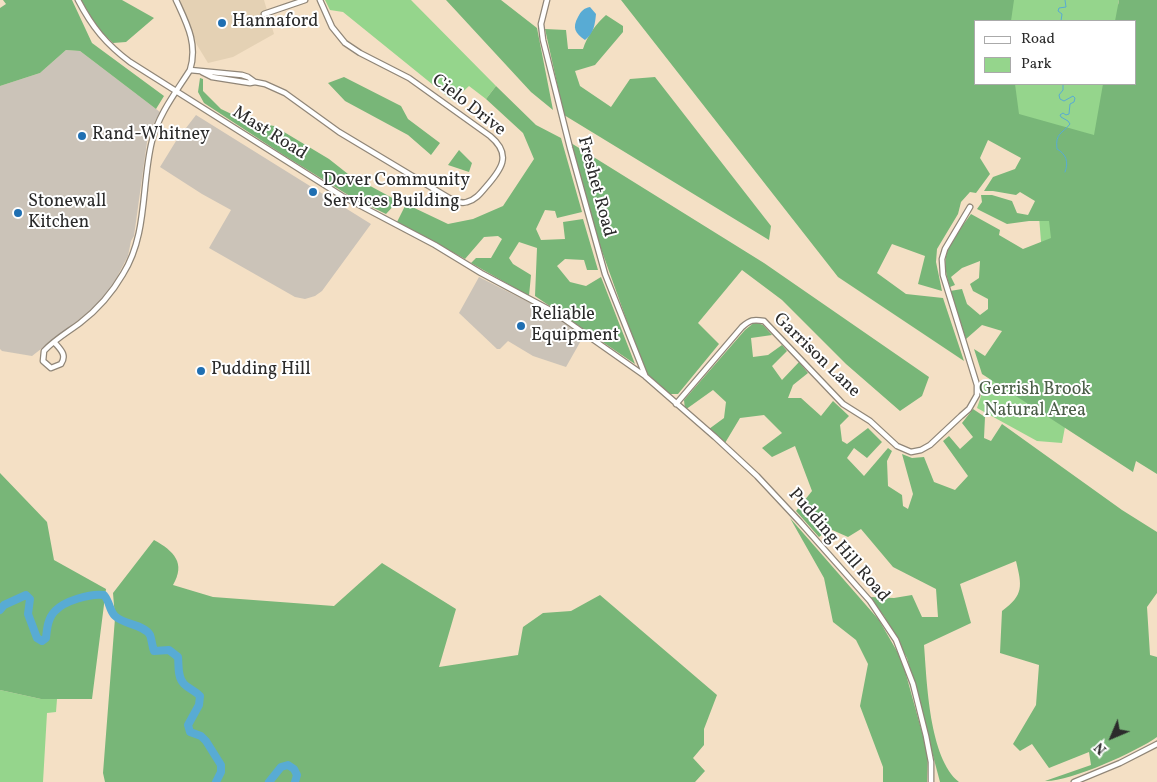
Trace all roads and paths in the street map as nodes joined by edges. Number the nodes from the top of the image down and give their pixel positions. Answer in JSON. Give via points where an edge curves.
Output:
{"nodes":[{"id":1,"x":78,"y":0,"type":"edge"},
{"id":2,"x":176,"y":0,"type":"edge"},
{"id":3,"x":305,"y":0,"type":"edge"},
{"id":4,"x":320,"y":0,"type":"edge"},
{"id":5,"x":547,"y":0,"type":"edge"},
{"id":6,"x":264,"y":14,"type":"dead end"},
{"id":7,"x":190,"y":70,"type":"junction"},
{"id":8,"x":176,"y":92,"type":"junction"},
{"id":9,"x":970,"y":207,"type":"dead end"},
{"id":10,"x":55,"y":342,"type":"junction"},
{"id":11,"x":645,"y":376,"type":"junction"},
{"id":12,"x":676,"y":404,"type":"junction"},
{"id":13,"x":1157,"y":744,"type":"edge"},
{"id":14,"x":932,"y":782,"type":"edge"},
{"id":15,"x":1074,"y":782,"type":"edge"}],
"edges":[{"from":1,"to":8,"type":"street","name":"Mast Road","via":[[106,43]]},
{"from":2,"to":7,"type":"street","via":[[193,39]]},
{"from":3,"to":6,"type":"street"},
{"from":4,"to":7,"type":"street","name":"Cielo Drive","via":[[332,27],[345,43],[409,78],[494,139],[503,156],[502,166],[472,201],[454,201],[349,138],[285,92],[255,82],[212,77]]},
{"from":5,"to":11,"type":"street","name":"Freshet Road","via":[[542,30],[570,148],[605,274]]},
{"from":7,"to":8,"type":"street"},
{"from":8,"to":10,"type":"street","via":[[154,132],[138,237],[124,273],[96,310]]},
{"from":8,"to":11,"type":"street","name":"Mast Road","via":[[342,196],[554,312]]},
{"from":9,"to":12,"type":"street","name":"Garrison Lane","via":[[949,240],[942,259],[943,275],[977,385],[977,395],[969,409],[930,445],[911,452],[897,446],[870,421],[844,404],[764,321],[754,319],[742,327]]},
{"from":10,"to":10,"type":"street","via":[[42,354],[43,361],[51,368],[61,364],[64,358]]},
{"from":11,"to":12,"type":"street","name":"Pudding Hill Road"},
{"from":12,"to":14,"type":"street","name":"Pudding Hill Road","via":[[757,476],[882,618],[896,640],[913,684],[930,754]]},
{"from":13,"to":15,"type":"street","via":[[1120,764]]}]}
